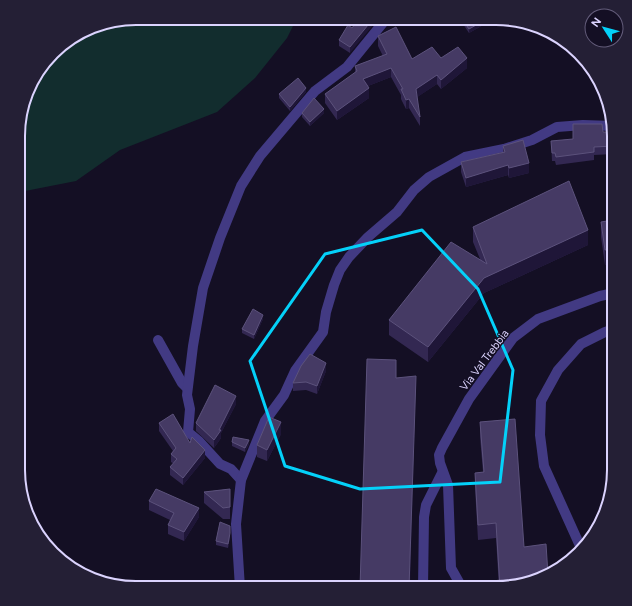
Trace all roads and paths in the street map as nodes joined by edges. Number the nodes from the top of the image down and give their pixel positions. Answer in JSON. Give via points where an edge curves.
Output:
{"nodes":[{"id":1,"x":381,"y":25,"type":"edge"},
{"id":2,"x":607,"y":126,"type":"edge"},
{"id":3,"x":607,"y":295,"type":"edge"},
{"id":4,"x":607,"y":331,"type":"edge"},
{"id":5,"x":158,"y":340,"type":"dead end"},
{"id":6,"x":188,"y":385,"type":"junction"},
{"id":7,"x":442,"y":473,"type":"junction"},
{"id":8,"x":241,"y":480,"type":"junction"},
{"id":9,"x":579,"y":543,"type":"edge"},
{"id":10,"x":240,"y":581,"type":"edge"},
{"id":11,"x":423,"y":581,"type":"edge"},
{"id":12,"x":458,"y":581,"type":"edge"}],
"edges":[{"from":1,"to":6,"type":"street","via":[[347,67],[315,91],[260,156],[241,186],[220,238],[204,288]]},
{"from":2,"to":8,"type":"street","via":[[557,127],[532,140],[465,157],[429,177],[414,190],[397,212],[368,237],[340,270],[326,312],[323,332],[295,371],[284,395],[265,421]]},
{"from":3,"to":7,"type":"street","name":"Via Val Trebbia","via":[[538,319],[513,338],[469,399],[442,448],[439,455]]},
{"from":4,"to":9,"type":"street","via":[[581,344],[558,370],[541,401],[540,435],[544,466]]},
{"from":5,"to":6,"type":"street","via":[[182,383],[186,387]]},
{"from":6,"to":8,"type":"street","via":[[188,432],[220,464],[231,469]]},
{"from":7,"to":11,"type":"street","via":[[426,506],[424,517]]},
{"from":7,"to":12,"type":"street","name":"Via Val Trebbia","via":[[448,485],[451,568]]},
{"from":8,"to":10,"type":"street","via":[[236,524]]}]}
